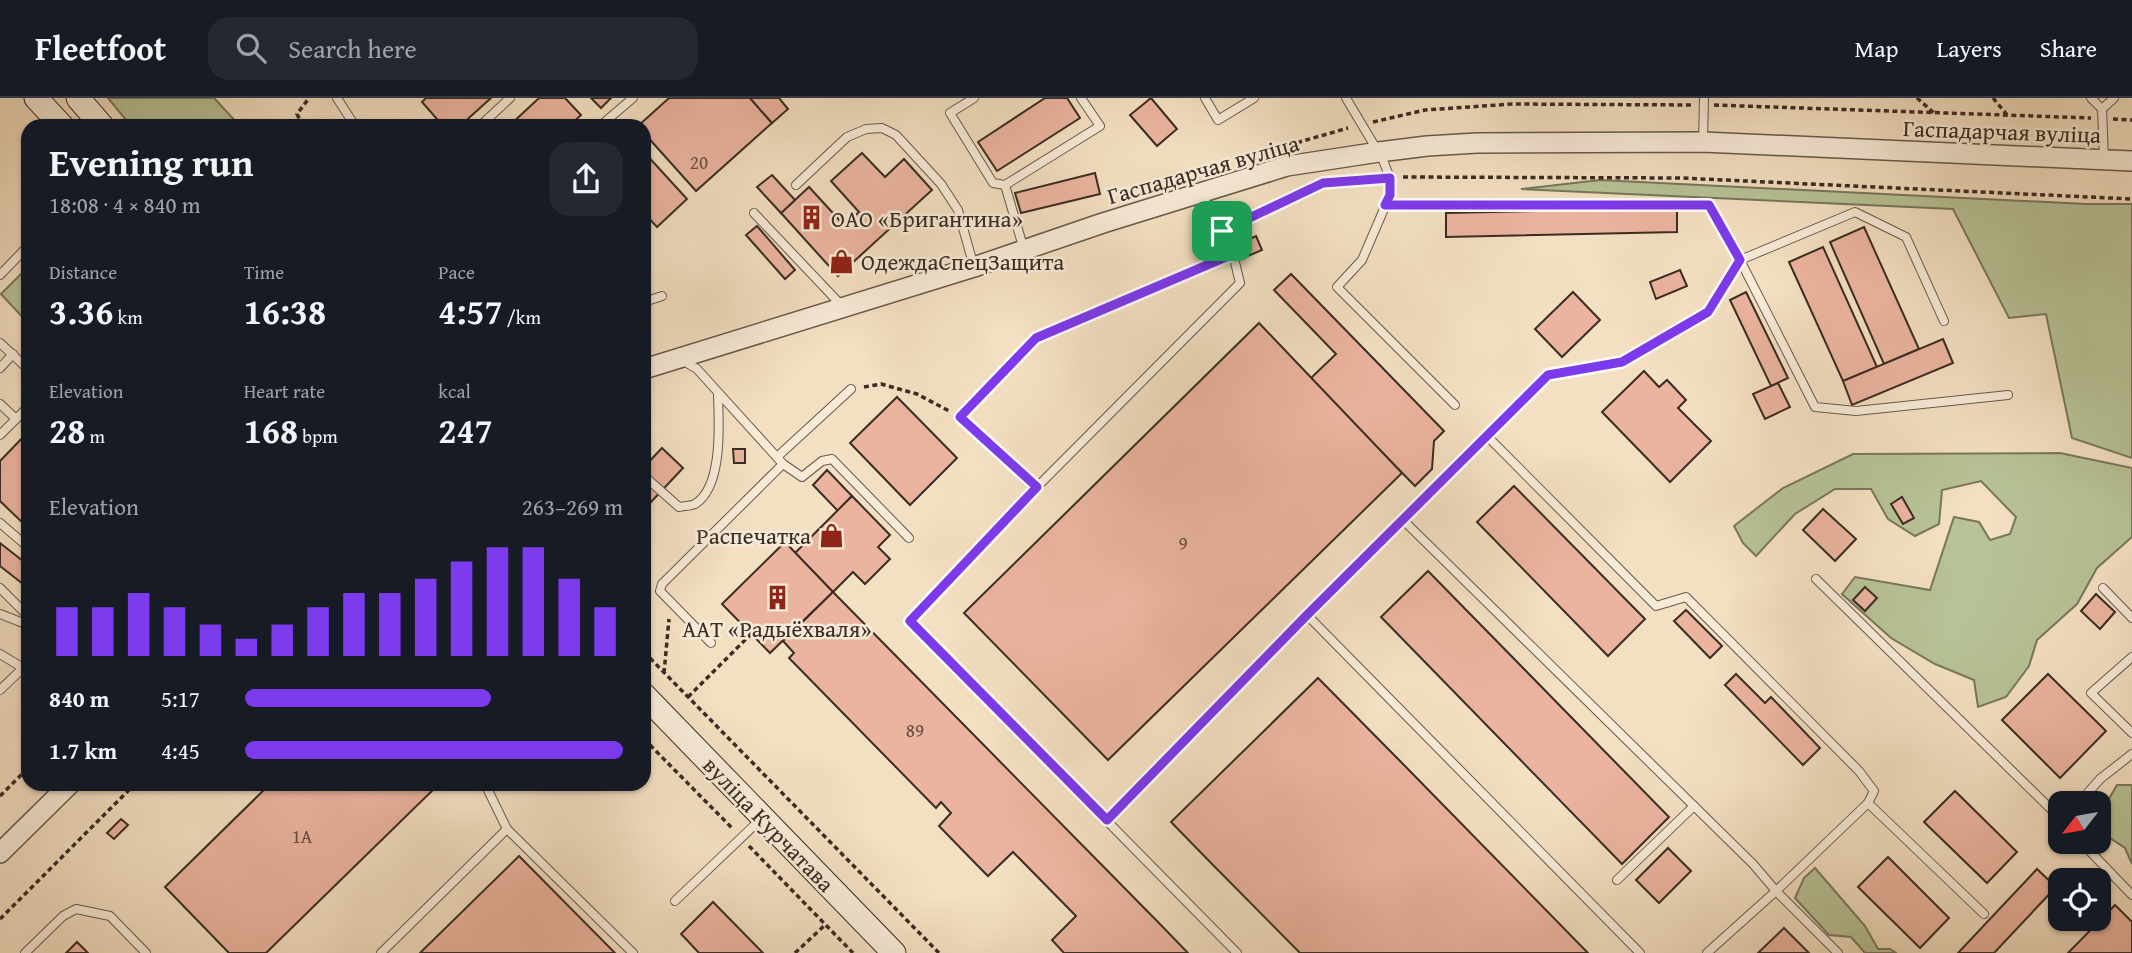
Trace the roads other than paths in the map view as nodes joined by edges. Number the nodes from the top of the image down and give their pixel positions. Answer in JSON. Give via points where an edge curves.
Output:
{"nodes":[{"id":1,"x":36,"y":98,"type":"edge"},
{"id":2,"x":78,"y":98,"type":"edge"},
{"id":3,"x":337,"y":98,"type":"edge"},
{"id":4,"x":509,"y":98,"type":"edge"},
{"id":5,"x":633,"y":98,"type":"edge"},
{"id":6,"x":975,"y":98,"type":"edge"},
{"id":7,"x":1081,"y":98,"type":"edge"},
{"id":8,"x":1205,"y":98,"type":"edge"},
{"id":9,"x":1254,"y":98,"type":"edge"},
{"id":10,"x":1346,"y":98,"type":"edge"},
{"id":11,"x":1704,"y":98,"type":"edge"},
{"id":12,"x":2091,"y":98,"type":"edge"},
{"id":13,"x":2115,"y":98,"type":"edge"},
{"id":14,"x":2102,"y":109,"type":"junction"},
{"id":15,"x":56,"y":119,"type":"edge"},
{"id":16,"x":96,"y":119,"type":"edge"},
{"id":17,"x":350,"y":119,"type":"edge"},
{"id":18,"x":488,"y":119,"type":"edge"},
{"id":19,"x":608,"y":119,"type":"edge"},
{"id":20,"x":1703,"y":142,"type":"junction"},
{"id":21,"x":1379,"y":152,"type":"junction"},
{"id":22,"x":2104,"y":159,"type":"junction"},
{"id":23,"x":2132,"y":161,"type":"edge"},
{"id":24,"x":796,"y":185,"type":"dead end"},
{"id":25,"x":1005,"y":185,"type":"junction"},
{"id":26,"x":1201,"y":193,"type":"junction"},
{"id":27,"x":1385,"y":205,"type":"junction"},
{"id":28,"x":754,"y":213,"type":"dead end"},
{"id":29,"x":1024,"y":250,"type":"junction"},
{"id":30,"x":21,"y":253,"type":"edge"},
{"id":31,"x":1233,"y":254,"type":"junction"},
{"id":32,"x":1740,"y":260,"type":"junction"},
{"id":33,"x":974,"y":267,"type":"junction"},
{"id":34,"x":0,"y":275,"type":"edge"},
{"id":35,"x":662,"y":296,"type":"dead end"},
{"id":36,"x":651,"y":300,"type":"edge"},
{"id":37,"x":844,"y":308,"type":"junction"},
{"id":38,"x":1944,"y":321,"type":"dead end"},
{"id":39,"x":0,"y":343,"type":"edge"},
{"id":40,"x":13,"y":354,"type":"junction"},
{"id":41,"x":680,"y":359,"type":"junction"},
{"id":42,"x":21,"y":362,"type":"edge"},
{"id":43,"x":651,"y":367,"type":"edge"},
{"id":44,"x":0,"y":368,"type":"edge"},
{"id":45,"x":851,"y":389,"type":"road end"},
{"id":46,"x":718,"y":394,"type":"junction"},
{"id":47,"x":2008,"y":395,"type":"dead end"},
{"id":48,"x":0,"y":404,"type":"edge"},
{"id":49,"x":1454,"y":405,"type":"dead end"},
{"id":50,"x":21,"y":414,"type":"edge"},
{"id":51,"x":16,"y":419,"type":"junction"},
{"id":52,"x":0,"y":435,"type":"edge"},
{"id":53,"x":1486,"y":435,"type":"junction"},
{"id":54,"x":777,"y":457,"type":"junction"},
{"id":55,"x":783,"y":464,"type":"junction"},
{"id":56,"x":651,"y":482,"type":"edge"},
{"id":57,"x":1037,"y":487,"type":"junction"},
{"id":58,"x":1402,"y":519,"type":"junction"},
{"id":59,"x":0,"y":523,"type":"edge"},
{"id":60,"x":909,"y":538,"type":"dead end"},
{"id":61,"x":21,"y":541,"type":"edge"},
{"id":62,"x":1815,"y":579,"type":"dead end"},
{"id":63,"x":0,"y":588,"type":"edge"},
{"id":64,"x":2103,"y":588,"type":"dead end"},
{"id":65,"x":21,"y":609,"type":"edge"},
{"id":66,"x":0,"y":614,"type":"edge"},
{"id":67,"x":1307,"y":615,"type":"junction"},
{"id":68,"x":2132,"y":618,"type":"edge"},
{"id":69,"x":21,"y":622,"type":"edge"},
{"id":70,"x":711,"y":643,"type":"dead end"},
{"id":71,"x":0,"y":654,"type":"edge"},
{"id":72,"x":2132,"y":657,"type":"edge"},
{"id":73,"x":21,"y":667,"type":"edge"},
{"id":74,"x":21,"y":672,"type":"edge"},
{"id":75,"x":0,"y":690,"type":"edge"},
{"id":76,"x":651,"y":702,"type":"edge"},
{"id":77,"x":2132,"y":733,"type":"edge"},
{"id":78,"x":2132,"y":754,"type":"edge"},
{"id":79,"x":63,"y":791,"type":"edge"},
{"id":80,"x":488,"y":791,"type":"edge"},
{"id":81,"x":2090,"y":791,"type":"edge"},
{"id":82,"x":1868,"y":803,"type":"junction"},
{"id":83,"x":1694,"y":806,"type":"junction"},
{"id":84,"x":2048,"y":806,"type":"edge"},
{"id":85,"x":763,"y":817,"type":"junction"},
{"id":86,"x":1107,"y":820,"type":"junction"},
{"id":87,"x":507,"y":829,"type":"junction"},
{"id":88,"x":0,"y":853,"type":"edge"},
{"id":89,"x":2093,"y":854,"type":"edge"},
{"id":90,"x":1617,"y":880,"type":"dead end"},
{"id":91,"x":1776,"y":891,"type":"junction"},
{"id":92,"x":2132,"y":895,"type":"edge"},
{"id":93,"x":675,"y":901,"type":"dead end"},
{"id":94,"x":1983,"y":914,"type":"dead end"},
{"id":95,"x":24,"y":953,"type":"edge"},
{"id":96,"x":146,"y":953,"type":"edge"},
{"id":97,"x":381,"y":953,"type":"edge"},
{"id":98,"x":633,"y":953,"type":"edge"},
{"id":99,"x":894,"y":953,"type":"edge"},
{"id":100,"x":1237,"y":953,"type":"edge"},
{"id":101,"x":1640,"y":953,"type":"edge"},
{"id":102,"x":1707,"y":953,"type":"edge"},
{"id":103,"x":1838,"y":953,"type":"edge"}],
"edges":[{"from":1,"to":15,"type":"main road"},
{"from":2,"to":16,"type":"main road"},
{"from":3,"to":17,"type":"lane"},
{"from":4,"to":18,"type":"lane"},
{"from":5,"to":19,"type":"lane"},
{"from":6,"to":25,"type":"lane","via":[[950,114],[993,183]]},
{"from":7,"to":25,"type":"lane","via":[[1100,126]]},
{"from":8,"to":9,"type":"lane","via":[[1219,120]]},
{"from":10,"to":21,"type":"lane"},
{"from":11,"to":20,"type":"lane"},
{"from":12,"to":14,"type":"lane"},
{"from":13,"to":14,"type":"lane"},
{"from":14,"to":22,"type":"lane"},
{"from":20,"to":21,"type":"street","name":"Гаспадарчая вуліца","via":[[1477,143]]},
{"from":20,"to":22,"type":"street","name":"Гаспадарчая вуліца"},
{"from":21,"to":26,"type":"street","name":"Гаспадарчая вуліца","via":[[1287,166]]},
{"from":21,"to":27,"type":"lane","via":[[1390,178]]},
{"from":22,"to":23,"type":"street","name":"Гаспадарчая вуліца"},
{"from":24,"to":33,"type":"lane","via":[[847,137],[881,128],[896,135],[941,184],[958,210]]},
{"from":25,"to":29,"type":"lane"},
{"from":26,"to":29,"type":"street","name":"Гаспадарчая вуліца"},
{"from":26,"to":31,"type":"lane"},
{"from":27,"to":32,"type":"lane","via":[[1709,205]]},
{"from":27,"to":49,"type":"lane","via":[[1362,260],[1337,287]]},
{"from":28,"to":37,"type":"lane"},
{"from":29,"to":33,"type":"street","name":"Гаспадарчая вуліца"},
{"from":30,"to":34,"type":"lane"},
{"from":31,"to":57,"type":"lane","via":[[1240,283]]},
{"from":31,"to":57,"type":"lane","via":[[1036,338],[960,417]]},
{"from":32,"to":38,"type":"lane","via":[[1855,212],[1906,237]]},
{"from":32,"to":47,"type":"lane","via":[[1815,407],[1856,411]]},
{"from":32,"to":53,"type":"lane","via":[[1708,312],[1622,362],[1548,375]]},
{"from":33,"to":37,"type":"street","name":"Гаспадарчая вуліца"},
{"from":35,"to":36,"type":"lane"},
{"from":37,"to":41,"type":"street","name":"Гаспадарчая вуліца"},
{"from":39,"to":40,"type":"lane"},
{"from":40,"to":42,"type":"lane"},
{"from":40,"to":44,"type":"lane"},
{"from":41,"to":43,"type":"street","name":"Гаспадарчая вуліца"},
{"from":41,"to":46,"type":"lane","via":[[697,369]]},
{"from":45,"to":54,"type":"lane"},
{"from":46,"to":54,"type":"lane"},
{"from":46,"to":56,"type":"lane","via":[[716,462],[709,490],[694,504],[679,507]]},
{"from":48,"to":51,"type":"lane"},
{"from":50,"to":51,"type":"lane"},
{"from":51,"to":52,"type":"lane"},
{"from":53,"to":58,"type":"lane"},
{"from":53,"to":82,"type":"lane","via":[[1656,606],[1686,597],[1859,771],[1874,791]]},
{"from":54,"to":55,"type":"lane"},
{"from":55,"to":60,"type":"lane","via":[[803,477],[822,460],[832,459]]},
{"from":55,"to":70,"type":"lane","via":[[662,584],[660,591]]},
{"from":57,"to":86,"type":"lane","via":[[910,621]]},
{"from":58,"to":67,"type":"lane"},
{"from":58,"to":83,"type":"lane"},
{"from":59,"to":61,"type":"lane"},
{"from":62,"to":84,"type":"lane"},
{"from":63,"to":65,"type":"lane"},
{"from":64,"to":68,"type":"lane"},
{"from":66,"to":69,"type":"lane"},
{"from":67,"to":86,"type":"lane"},
{"from":67,"to":101,"type":"lane"},
{"from":71,"to":73,"type":"lane"},
{"from":72,"to":77,"type":"lane","via":[[2091,693]]},
{"from":74,"to":75,"type":"lane"},
{"from":76,"to":85,"type":"main road","name":"вуліца Курчатава"},
{"from":78,"to":81,"type":"lane"},
{"from":79,"to":88,"type":"street"},
{"from":80,"to":87,"type":"lane"},
{"from":82,"to":91,"type":"lane"},
{"from":82,"to":94,"type":"lane"},
{"from":83,"to":90,"type":"lane"},
{"from":83,"to":91,"type":"lane"},
{"from":85,"to":93,"type":"lane"},
{"from":85,"to":99,"type":"main road","name":"вуліца Курчатава"},
{"from":86,"to":100,"type":"lane"},
{"from":87,"to":97,"type":"lane"},
{"from":87,"to":98,"type":"lane"},
{"from":89,"to":92,"type":"lane"},
{"from":91,"to":102,"type":"lane"},
{"from":91,"to":103,"type":"lane"},
{"from":95,"to":96,"type":"lane","via":[[76,909],[110,916]]}]}
